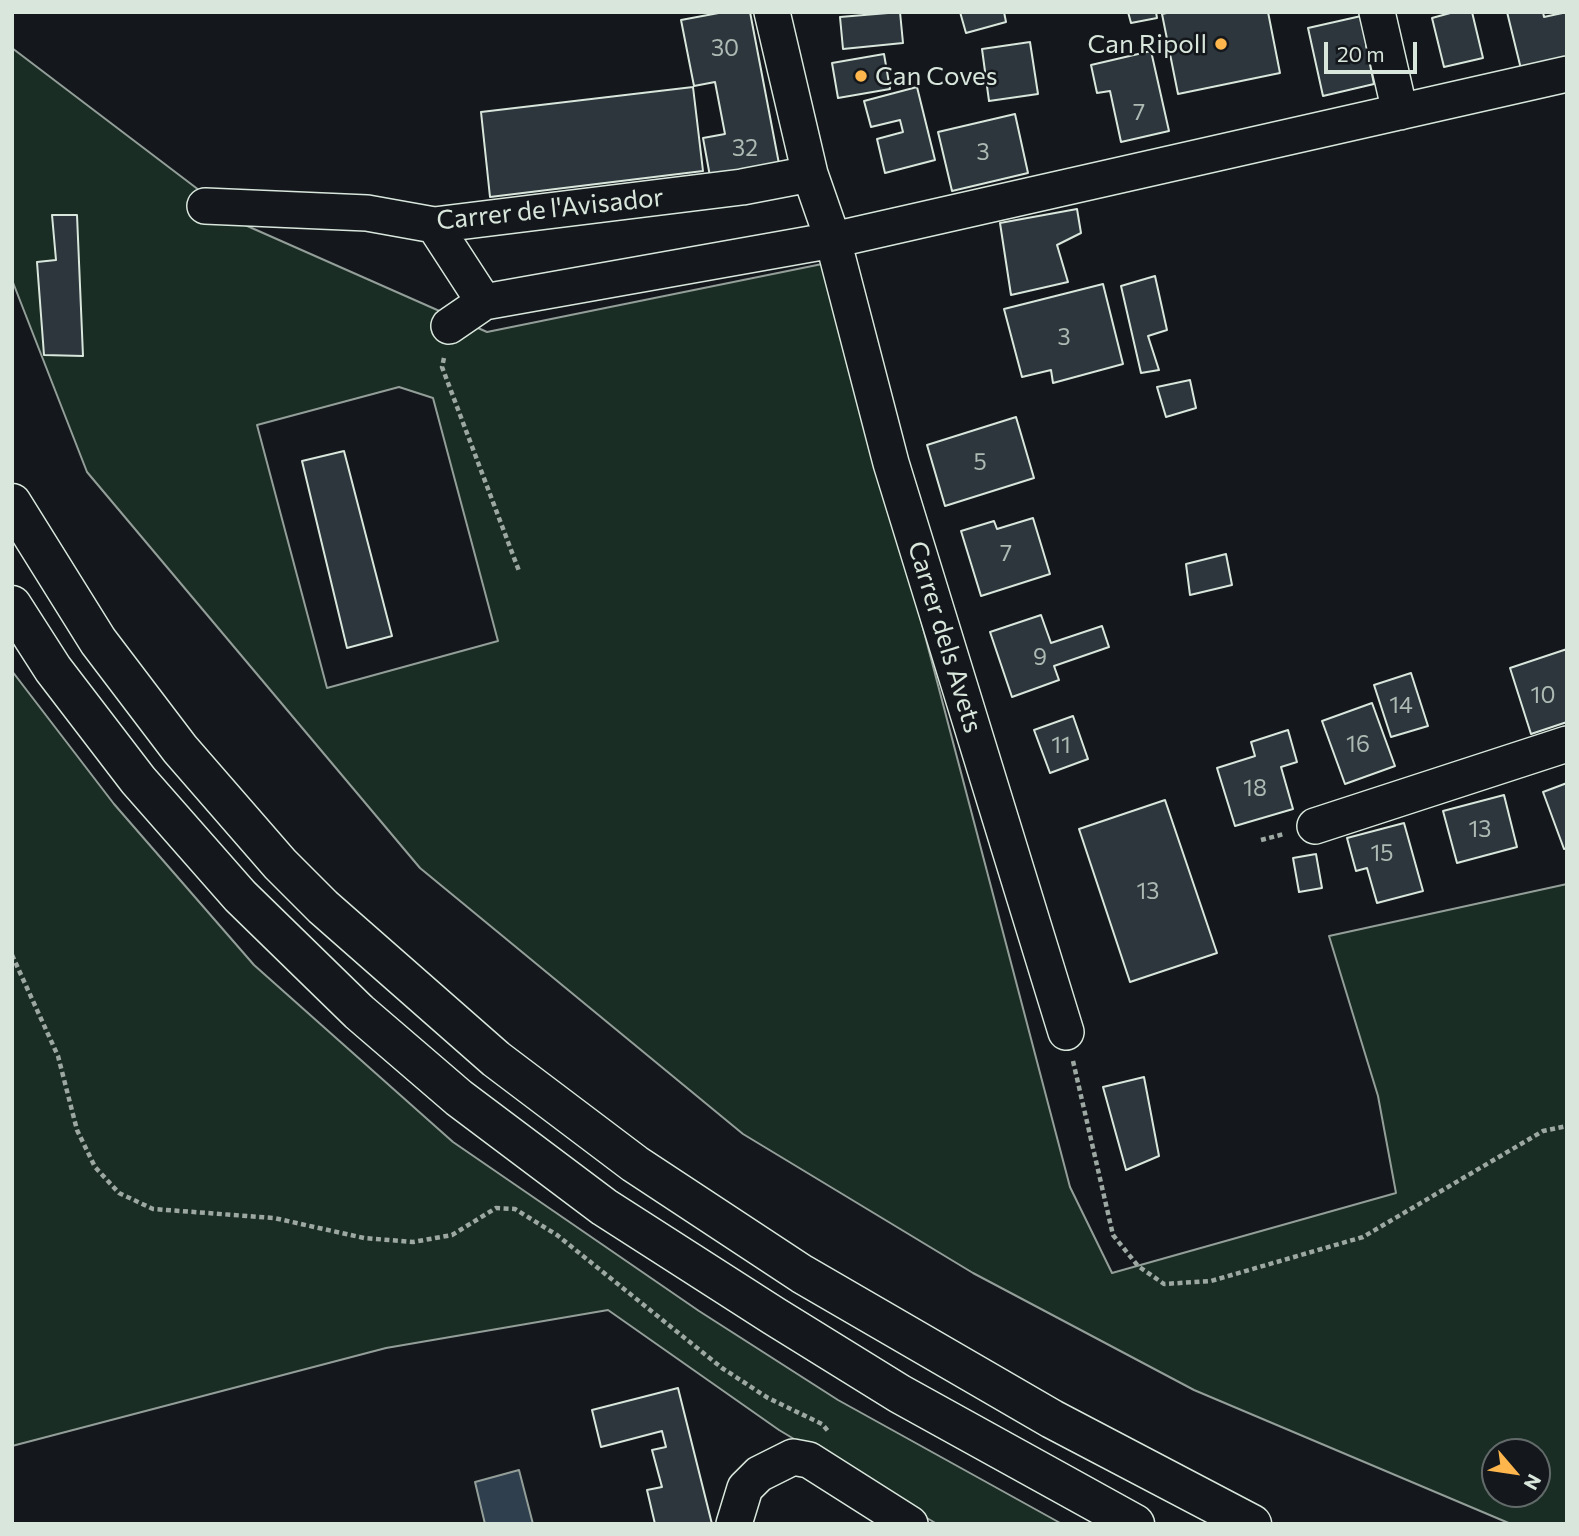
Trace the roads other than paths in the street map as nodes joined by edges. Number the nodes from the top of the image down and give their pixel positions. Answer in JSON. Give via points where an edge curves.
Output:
{"nodes":[{"id":1,"x":772,"y":12,"type":"edge"},
{"id":2,"x":1377,"y":12,"type":"edge"},
{"id":3,"x":1567,"y":74,"type":"edge"},
{"id":4,"x":1401,"y":112,"type":"junction"},
{"id":5,"x":810,"y":174,"type":"junction"},
{"id":6,"x":205,"y":206,"type":"dead end"},
{"id":7,"x":434,"y":225,"type":"junction"},
{"id":8,"x":833,"y":240,"type":"junction"},
{"id":9,"x":484,"y":302,"type":"junction"},
{"id":10,"x":449,"y":326,"type":"road end"},
{"id":11,"x":12,"y":503,"type":"edge"},
{"id":12,"x":12,"y":605,"type":"edge"},
{"id":13,"x":1567,"y":744,"type":"edge"},
{"id":14,"x":1315,"y":826,"type":"dead end"},
{"id":15,"x":1066,"y":1032,"type":"road end"},
{"id":16,"x":734,"y":1524,"type":"edge"},
{"id":17,"x":909,"y":1524,"type":"edge"},
{"id":18,"x":1135,"y":1524,"type":"edge"},
{"id":19,"x":1252,"y":1524,"type":"edge"}],
"edges":[{"from":1,"to":5,"type":"street","name":"Carrer dels Avets"},
{"from":2,"to":4,"type":"street"},
{"from":3,"to":4,"type":"street"},
{"from":4,"to":8,"type":"street"},
{"from":5,"to":7,"type":"street","name":"Carrer de l'Avisador","via":[[743,187]]},
{"from":5,"to":8,"type":"street","name":"Carrer dels Avets"},
{"from":6,"to":7,"type":"street","name":"Carrer de l'Avisador","via":[[367,213]]},
{"from":7,"to":9,"type":"street"},
{"from":8,"to":9,"type":"street"},
{"from":8,"to":15,"type":"street","name":"Carrer dels Avets","via":[[891,463]]},
{"from":9,"to":10,"type":"street"},
{"from":11,"to":19,"type":"highway","via":[[98,641],[189,760],[323,907],[496,1059],[635,1164],[802,1274],[1052,1419]]},
{"from":12,"to":18,"type":"highway","via":[[53,669],[138,779],[240,896],[359,1012],[459,1098],[604,1207],[775,1316],[900,1394]]},
{"from":13,"to":14,"type":"street"},
{"from":16,"to":17,"type":"street","via":[[745,1488],[759,1474],[793,1457],[809,1460]]}]}
